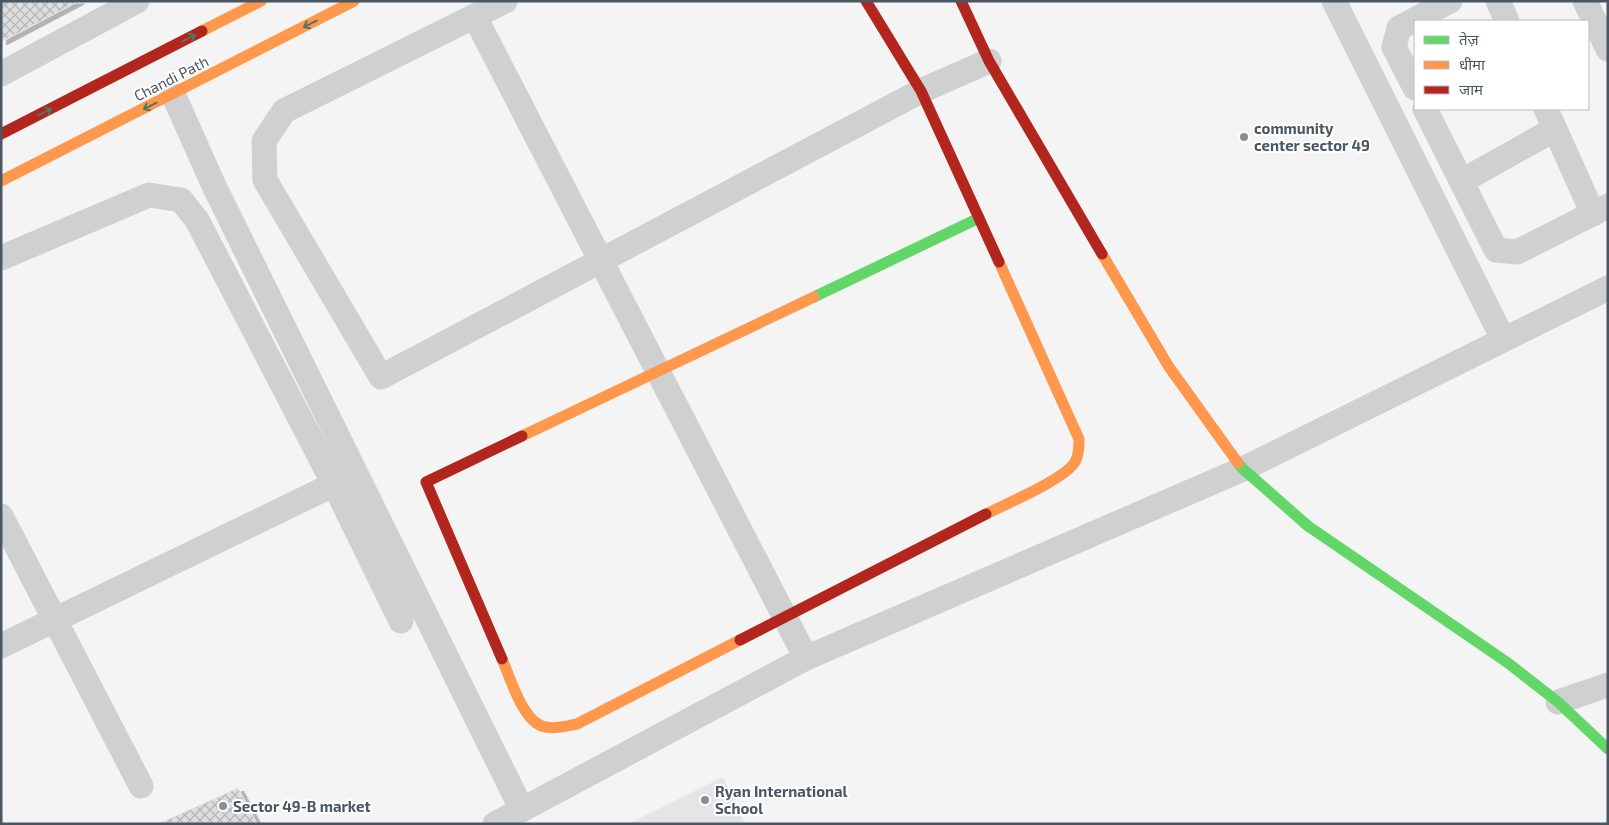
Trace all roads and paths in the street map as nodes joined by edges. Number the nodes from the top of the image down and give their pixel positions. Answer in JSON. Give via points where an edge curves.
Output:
{"nodes":[{"id":1,"x":137,"y":1,"type":"edge"},
{"id":2,"x":261,"y":1,"type":"edge"},
{"id":3,"x":354,"y":1,"type":"edge"},
{"id":4,"x":505,"y":1,"type":"edge"},
{"id":5,"x":866,"y":1,"type":"edge"},
{"id":6,"x":961,"y":1,"type":"edge"},
{"id":7,"x":1334,"y":1,"type":"edge"},
{"id":8,"x":1450,"y":1,"type":"edge"},
{"id":9,"x":1498,"y":1,"type":"edge"},
{"id":10,"x":1584,"y":1,"type":"edge"},
{"id":11,"x":475,"y":17,"type":"junction"},
{"id":12,"x":1414,"y":20,"type":"edge"},
{"id":13,"x":1414,"y":20,"type":"edge"},
{"id":14,"x":1506,"y":20,"type":"edge"},
{"id":15,"x":1608,"y":49,"type":"edge"},
{"id":16,"x":989,"y":61,"type":"junction"},
{"id":17,"x":1,"y":74,"type":"edge"},
{"id":18,"x":1414,"y":86,"type":"edge"},
{"id":19,"x":921,"y":91,"type":"junction"},
{"id":20,"x":173,"y":94,"type":"junction"},
{"id":21,"x":1426,"y":110,"type":"edge"},
{"id":22,"x":1550,"y":119,"type":"edge"},
{"id":23,"x":1,"y":134,"type":"edge"},
{"id":24,"x":1,"y":181,"type":"edge"},
{"id":25,"x":1462,"y":181,"type":"junction"},
{"id":26,"x":1600,"y":210,"type":"edge"},
{"id":27,"x":979,"y":218,"type":"junction"},
{"id":28,"x":1,"y":258,"type":"edge"},
{"id":29,"x":601,"y":260,"type":"junction"},
{"id":30,"x":1608,"y":288,"type":"edge"},
{"id":31,"x":1503,"y":339,"type":"junction"},
{"id":32,"x":658,"y":371,"type":"junction"},
{"id":33,"x":1243,"y":469,"type":"junction"},
{"id":34,"x":345,"y":479,"type":"junction"},
{"id":35,"x":1,"y":516,"type":"edge"},
{"id":36,"x":785,"y":617,"type":"junction"},
{"id":37,"x":54,"y":621,"type":"junction"},
{"id":38,"x":402,"y":621,"type":"dead end"},
{"id":39,"x":1,"y":646,"type":"edge"},
{"id":40,"x":806,"y":658,"type":"junction"},
{"id":41,"x":1608,"y":685,"type":"edge"},
{"id":42,"x":1558,"y":702,"type":"junction"},
{"id":43,"x":1608,"y":749,"type":"edge"},
{"id":44,"x":141,"y":786,"type":"dead end"},
{"id":45,"x":522,"y":810,"type":"junction"},
{"id":46,"x":495,"y":824,"type":"edge"}],
"edges":[{"from":1,"to":17,"type":"street"},
{"from":23,"to":2,"type":"street","name":"Chandi Path","one_way":true},
{"from":3,"to":20,"type":"street","name":"Chandi Path","one_way":true},
{"from":4,"to":11,"type":"street"},
{"from":5,"to":19,"type":"street"},
{"from":6,"to":16,"type":"street"},
{"from":7,"to":31,"type":"street"},
{"from":8,"to":13,"type":"street"},
{"from":9,"to":14,"type":"street"},
{"from":10,"to":15,"type":"street"},
{"from":11,"to":29,"type":"street"},
{"from":11,"to":29,"type":"street","via":[[284,111],[264,141],[265,180],[381,377]]},
{"from":12,"to":18,"type":"street","via":[[1399,28],[1394,47]]},
{"from":16,"to":19,"type":"street"},
{"from":16,"to":33,"type":"street","via":[[1169,367]]},
{"from":19,"to":27,"type":"street"},
{"from":19,"to":29,"type":"street"},
{"from":20,"to":24,"type":"street","name":"Chandi Path","one_way":true},
{"from":20,"to":34,"type":"street"},
{"from":21,"to":25,"type":"street"},
{"from":22,"to":25,"type":"street"},
{"from":22,"to":26,"type":"street"},
{"from":25,"to":26,"type":"street","via":[[1496,250],[1517,252]]},
{"from":27,"to":32,"type":"street"},
{"from":27,"to":36,"type":"street","via":[[1080,439],[1079,456],[1062,475]]},
{"from":28,"to":34,"type":"street","via":[[149,196],[181,200],[197,220]]},
{"from":29,"to":32,"type":"street"},
{"from":30,"to":31,"type":"street"},
{"from":31,"to":33,"type":"street"},
{"from":32,"to":36,"type":"street"},
{"from":32,"to":36,"type":"street","via":[[426,482],[519,698],[531,720],[544,728],[577,724]]},
{"from":33,"to":40,"type":"street"},
{"from":33,"to":42,"type":"street","via":[[1308,526],[1508,663]]},
{"from":34,"to":37,"type":"street"},
{"from":34,"to":38,"type":"street"},
{"from":34,"to":45,"type":"street"},
{"from":35,"to":37,"type":"street"},
{"from":36,"to":40,"type":"street"},
{"from":37,"to":39,"type":"street"},
{"from":37,"to":44,"type":"street"},
{"from":40,"to":45,"type":"street"},
{"from":41,"to":42,"type":"street"},
{"from":42,"to":43,"type":"street"},
{"from":45,"to":46,"type":"street"}]}
